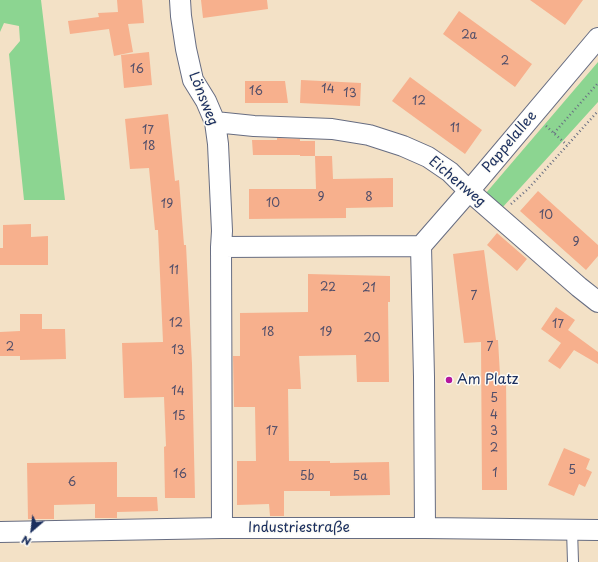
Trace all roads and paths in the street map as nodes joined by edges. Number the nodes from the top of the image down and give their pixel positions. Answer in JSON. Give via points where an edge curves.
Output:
{"nodes":[{"id":1,"x":180,"y":0,"type":"edge"},
{"id":2,"x":598,"y":38,"type":"edge"},
{"id":3,"x":598,"y":83,"type":"edge"},
{"id":4,"x":598,"y":111,"type":"edge"},
{"id":5,"x":533,"y":114,"type":"junction"},
{"id":6,"x":215,"y":122,"type":"junction"},
{"id":7,"x":554,"y":133,"type":"junction"},
{"id":8,"x":567,"y":145,"type":"junction"},
{"id":9,"x":469,"y":191,"type":"junction"},
{"id":10,"x":498,"y":217,"type":"junction"},
{"id":11,"x":421,"y":246,"type":"junction"},
{"id":12,"x":221,"y":247,"type":"junction"},
{"id":13,"x":598,"y":302,"type":"edge"},
{"id":14,"x":222,"y":528,"type":"junction"},
{"id":15,"x":425,"y":528,"type":"junction"},
{"id":16,"x":572,"y":529,"type":"junction"},
{"id":17,"x":598,"y":530,"type":"edge"},
{"id":18,"x":0,"y":532,"type":"edge"},
{"id":19,"x":573,"y":562,"type":"edge"}],
"edges":[{"from":1,"to":6,"type":"street","name":"Lönsweg","via":[[193,80]]},
{"from":2,"to":5,"type":"street","name":"Pappelallee"},
{"from":3,"to":7,"type":"path"},
{"from":4,"to":8,"type":"path"},
{"from":5,"to":7,"type":"path"},
{"from":5,"to":9,"type":"street","name":"Pappelallee"},
{"from":6,"to":9,"type":"street","name":"Eichenweg","via":[[332,129],[368,135],[428,157],[450,172]]},
{"from":6,"to":12,"type":"street","name":"Lönsweg"},
{"from":7,"to":8,"type":"path"},
{"from":8,"to":10,"type":"path","via":[[528,189]]},
{"from":9,"to":10,"type":"street","name":"Eichenweg"},
{"from":9,"to":11,"type":"street","name":"Pappelallee"},
{"from":10,"to":13,"type":"street","name":"Eichenweg"},
{"from":11,"to":12,"type":"street"},
{"from":11,"to":15,"type":"street"},
{"from":12,"to":14,"type":"street"},
{"from":14,"to":15,"type":"street","name":"Industriestraße"},
{"from":14,"to":18,"type":"street","name":"Industriestraße"},
{"from":15,"to":16,"type":"street","name":"Industriestraße"},
{"from":16,"to":17,"type":"street","name":"Industriestraße"},
{"from":16,"to":19,"type":"lane"}]}
